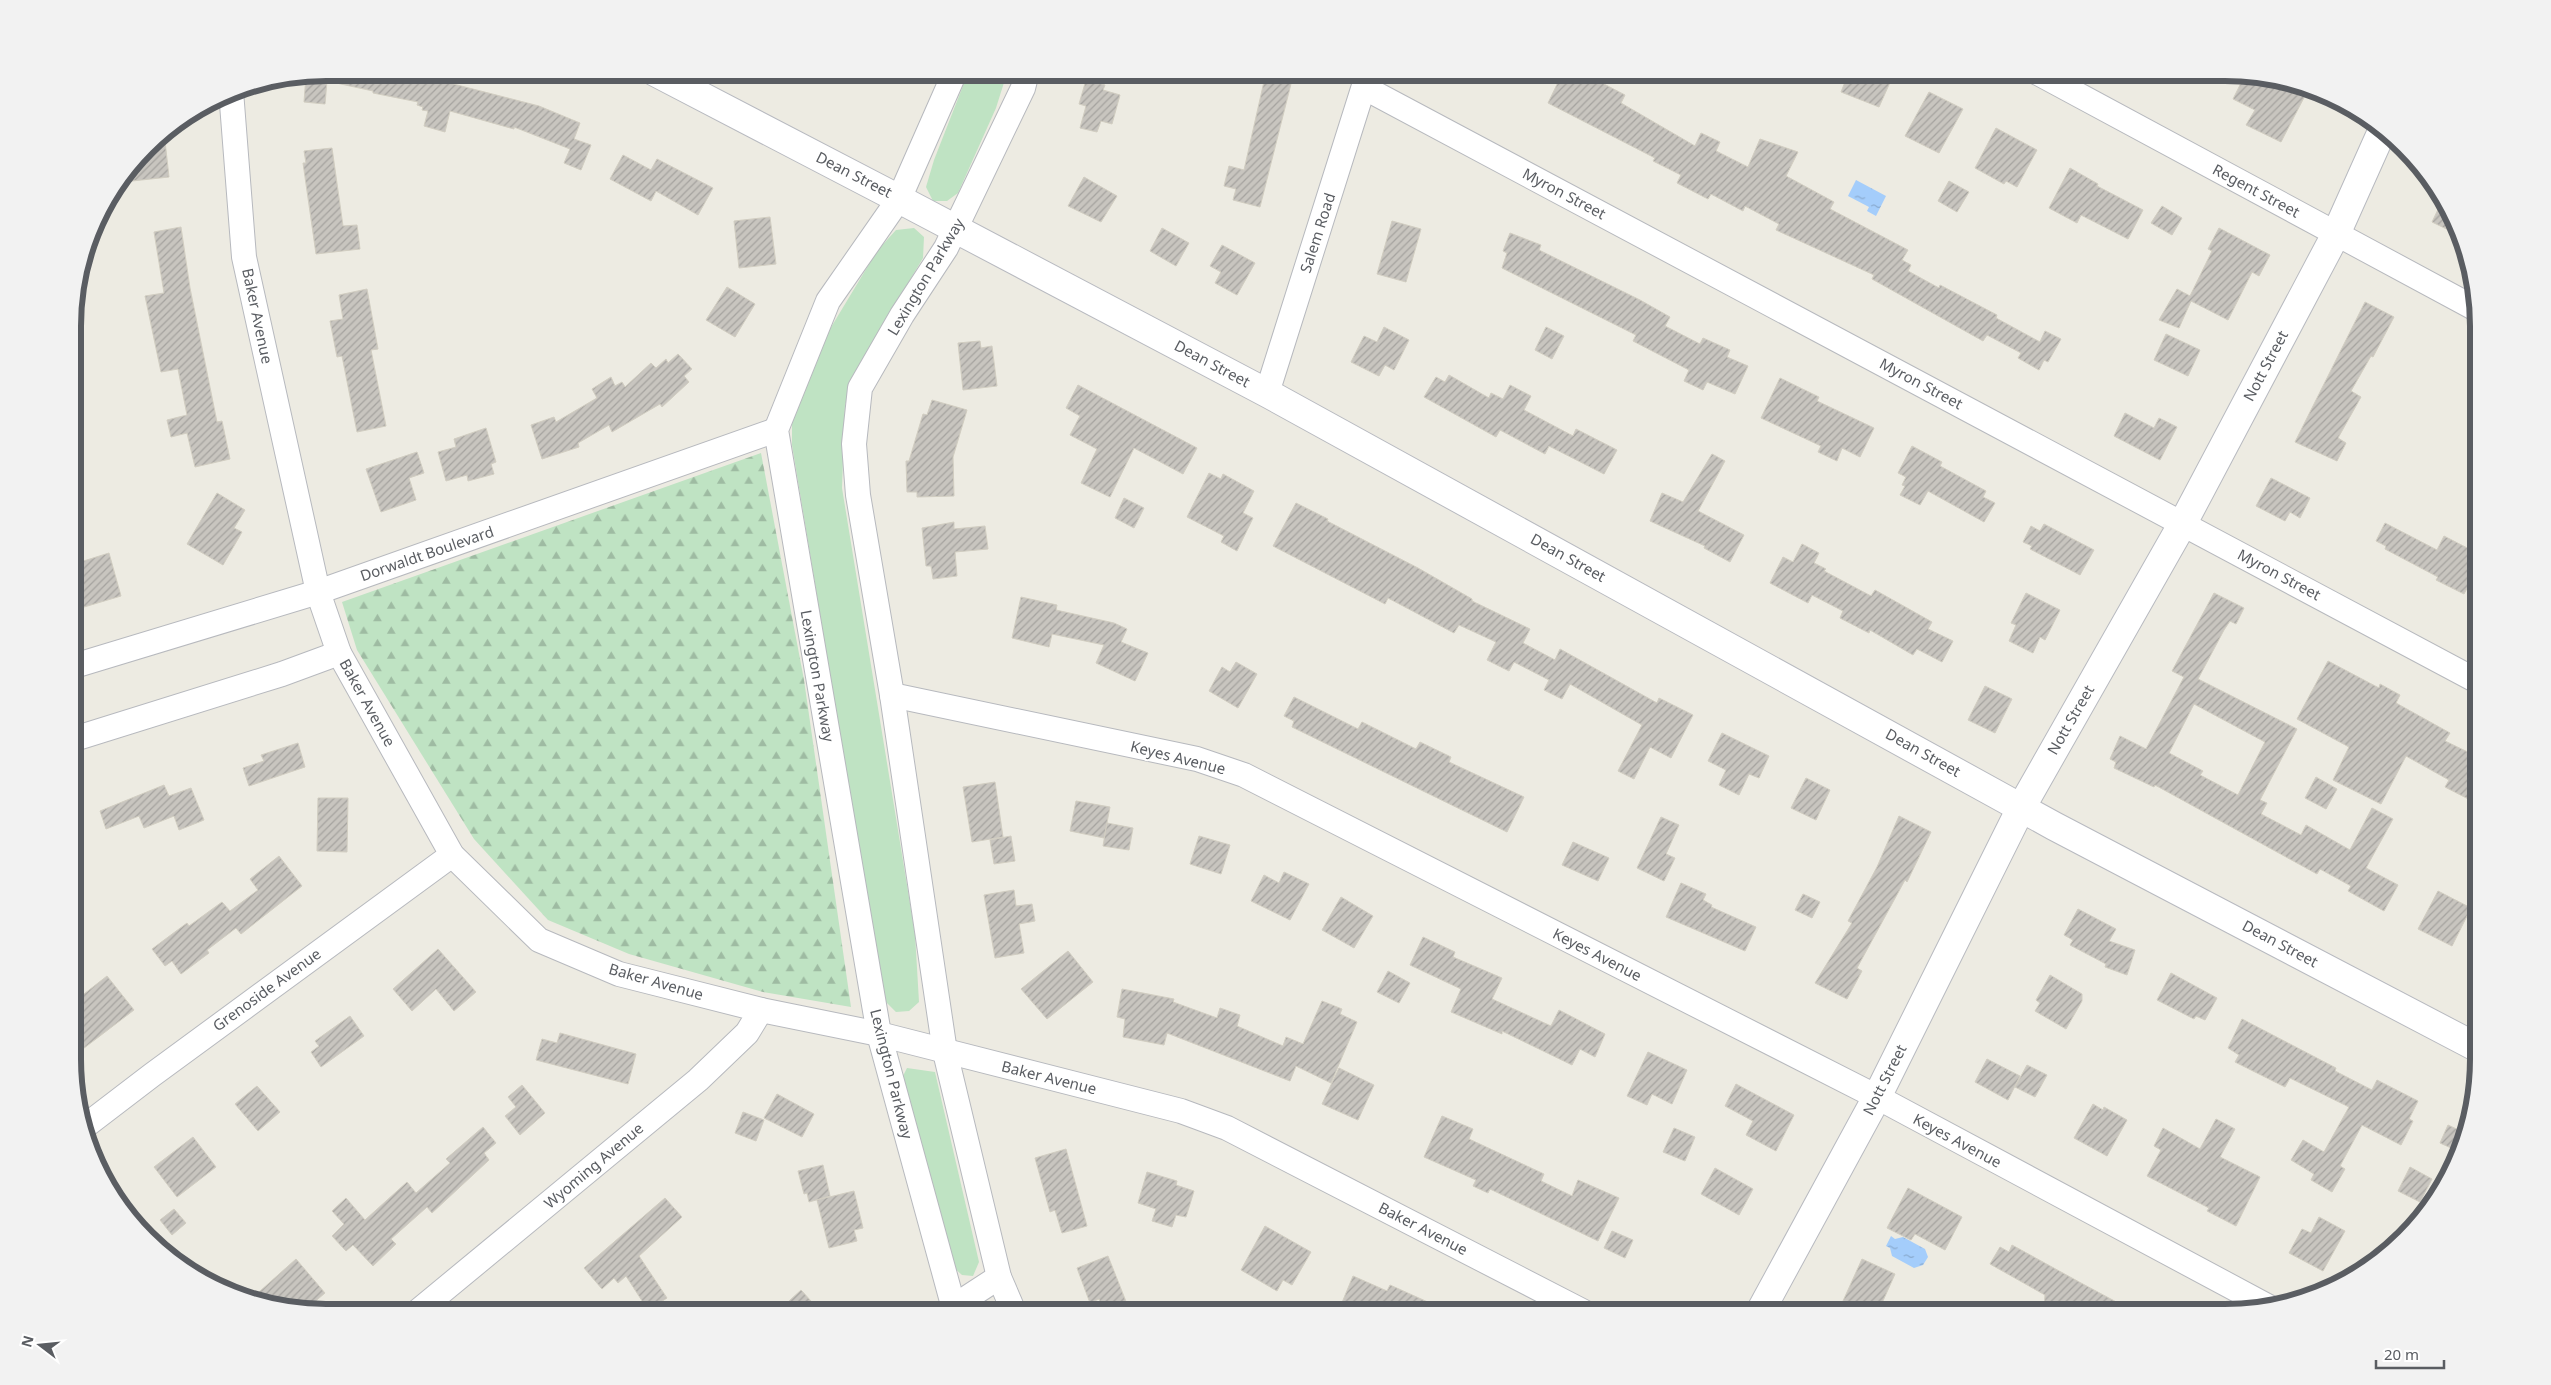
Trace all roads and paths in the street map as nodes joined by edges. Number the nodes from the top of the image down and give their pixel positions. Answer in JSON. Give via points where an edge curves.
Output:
{"nodes":[{"id":1,"x":672,"y":81,"type":"edge"},
{"id":2,"x":951,"y":81,"type":"edge"},
{"id":3,"x":1025,"y":81,"type":"edge"},
{"id":4,"x":1367,"y":81,"type":"edge"},
{"id":5,"x":1369,"y":81,"type":"edge"},
{"id":6,"x":2053,"y":81,"type":"edge"},
{"id":7,"x":232,"y":100,"type":"edge"},
{"id":8,"x":2380,"y":137,"type":"edge"},
{"id":9,"x":900,"y":198,"type":"junction"},
{"id":10,"x":957,"y":229,"type":"junction"},
{"id":11,"x":2336,"y":234,"type":"junction"},
{"id":12,"x":2469,"y":305,"type":"edge"},
{"id":13,"x":1267,"y":394,"type":"junction"},
{"id":14,"x":776,"y":430,"type":"junction"},
{"id":15,"x":2183,"y":523,"type":"junction"},
{"id":16,"x":318,"y":592,"type":"junction"},
{"id":17,"x":339,"y":653,"type":"junction"},
{"id":18,"x":81,"y":664,"type":"edge"},
{"id":19,"x":2470,"y":677,"type":"edge"},
{"id":20,"x":892,"y":695,"type":"junction"},
{"id":21,"x":81,"y":737,"type":"edge"},
{"id":22,"x":2021,"y":808,"type":"junction"},
{"id":23,"x":452,"y":855,"type":"junction"},
{"id":24,"x":761,"y":1010,"type":"junction"},
{"id":25,"x":879,"y":1034,"type":"junction"},
{"id":26,"x":2470,"y":1044,"type":"edge"},
{"id":27,"x":945,"y":1052,"type":"junction"},
{"id":28,"x":1877,"y":1097,"type":"junction"},
{"id":29,"x":90,"y":1123,"type":"edge"},
{"id":30,"x":999,"y":1277,"type":"junction"},
{"id":31,"x":2258,"y":1302,"type":"edge"},
{"id":32,"x":427,"y":1304,"type":"edge"},
{"id":33,"x":950,"y":1304,"type":"edge"},
{"id":34,"x":962,"y":1304,"type":"edge"},
{"id":35,"x":1011,"y":1304,"type":"edge"},
{"id":36,"x":1568,"y":1304,"type":"edge"},
{"id":37,"x":1764,"y":1304,"type":"edge"}],
"edges":[{"from":1,"to":9,"type":"street","name":"Dean Street"},
{"from":2,"to":9,"type":"street"},
{"from":3,"to":10,"type":"street","name":"Lexington Parkway"},
{"from":4,"to":13,"type":"street","name":"Salem Road"},
{"from":5,"to":15,"type":"street","name":"Myron Street"},
{"from":6,"to":11,"type":"street","name":"Regent Street"},
{"from":7,"to":16,"type":"street","name":"Baker Avenue","via":[[244,257]]},
{"from":8,"to":11,"type":"street","name":"Nott Street"},
{"from":9,"to":10,"type":"street","name":"Dean Street"},
{"from":9,"to":14,"type":"street","via":[[828,301]]},
{"from":10,"to":13,"type":"street","name":"Dean Street"},
{"from":10,"to":20,"type":"street","name":"Lexington Parkway","via":[[860,388],[854,444],[858,495]]},
{"from":11,"to":12,"type":"street","name":"Regent Street"},
{"from":11,"to":15,"type":"street","name":"Nott Street"},
{"from":13,"to":22,"type":"street","name":"Dean Street"},
{"from":14,"to":16,"type":"street","name":"Dorwaldt Boulevard"},
{"from":14,"to":25,"type":"street","name":"Lexington Parkway"},
{"from":15,"to":19,"type":"street","name":"Myron Street"},
{"from":15,"to":22,"type":"street","name":"Nott Street"},
{"from":16,"to":17,"type":"street","name":"Baker Avenue"},
{"from":16,"to":18,"type":"street","name":"Dorwaldt Boulevard"},
{"from":17,"to":21,"type":"street"},
{"from":17,"to":23,"type":"street","name":"Baker Avenue"},
{"from":20,"to":27,"type":"street","name":"Lexington Parkway"},
{"from":20,"to":28,"type":"street","name":"Keyes Avenue","via":[[1197,759],[1244,775]]},
{"from":22,"to":26,"type":"street","name":"Dean Street"},
{"from":22,"to":28,"type":"street","name":"Nott Street"},
{"from":23,"to":24,"type":"street","name":"Baker Avenue","via":[[539,940],[619,974]]},
{"from":23,"to":29,"type":"street","name":"Grenoside Avenue"},
{"from":24,"to":25,"type":"street","name":"Baker Avenue"},
{"from":24,"to":32,"type":"street","name":"Wyoming Avenue","via":[[747,1033],[698,1080]]},
{"from":25,"to":27,"type":"street","name":"Baker Avenue"},
{"from":25,"to":33,"type":"street","name":"Lexington Parkway"},
{"from":27,"to":30,"type":"street","name":"Lexington Parkway"},
{"from":27,"to":36,"type":"street","name":"Baker Avenue","via":[[1181,1111],[1227,1128]]},
{"from":28,"to":31,"type":"street","name":"Keyes Avenue"},
{"from":28,"to":37,"type":"street","name":"Nott Street"},
{"from":30,"to":34,"type":"street"},
{"from":30,"to":35,"type":"street","name":"Lexington Parkway"}]}
